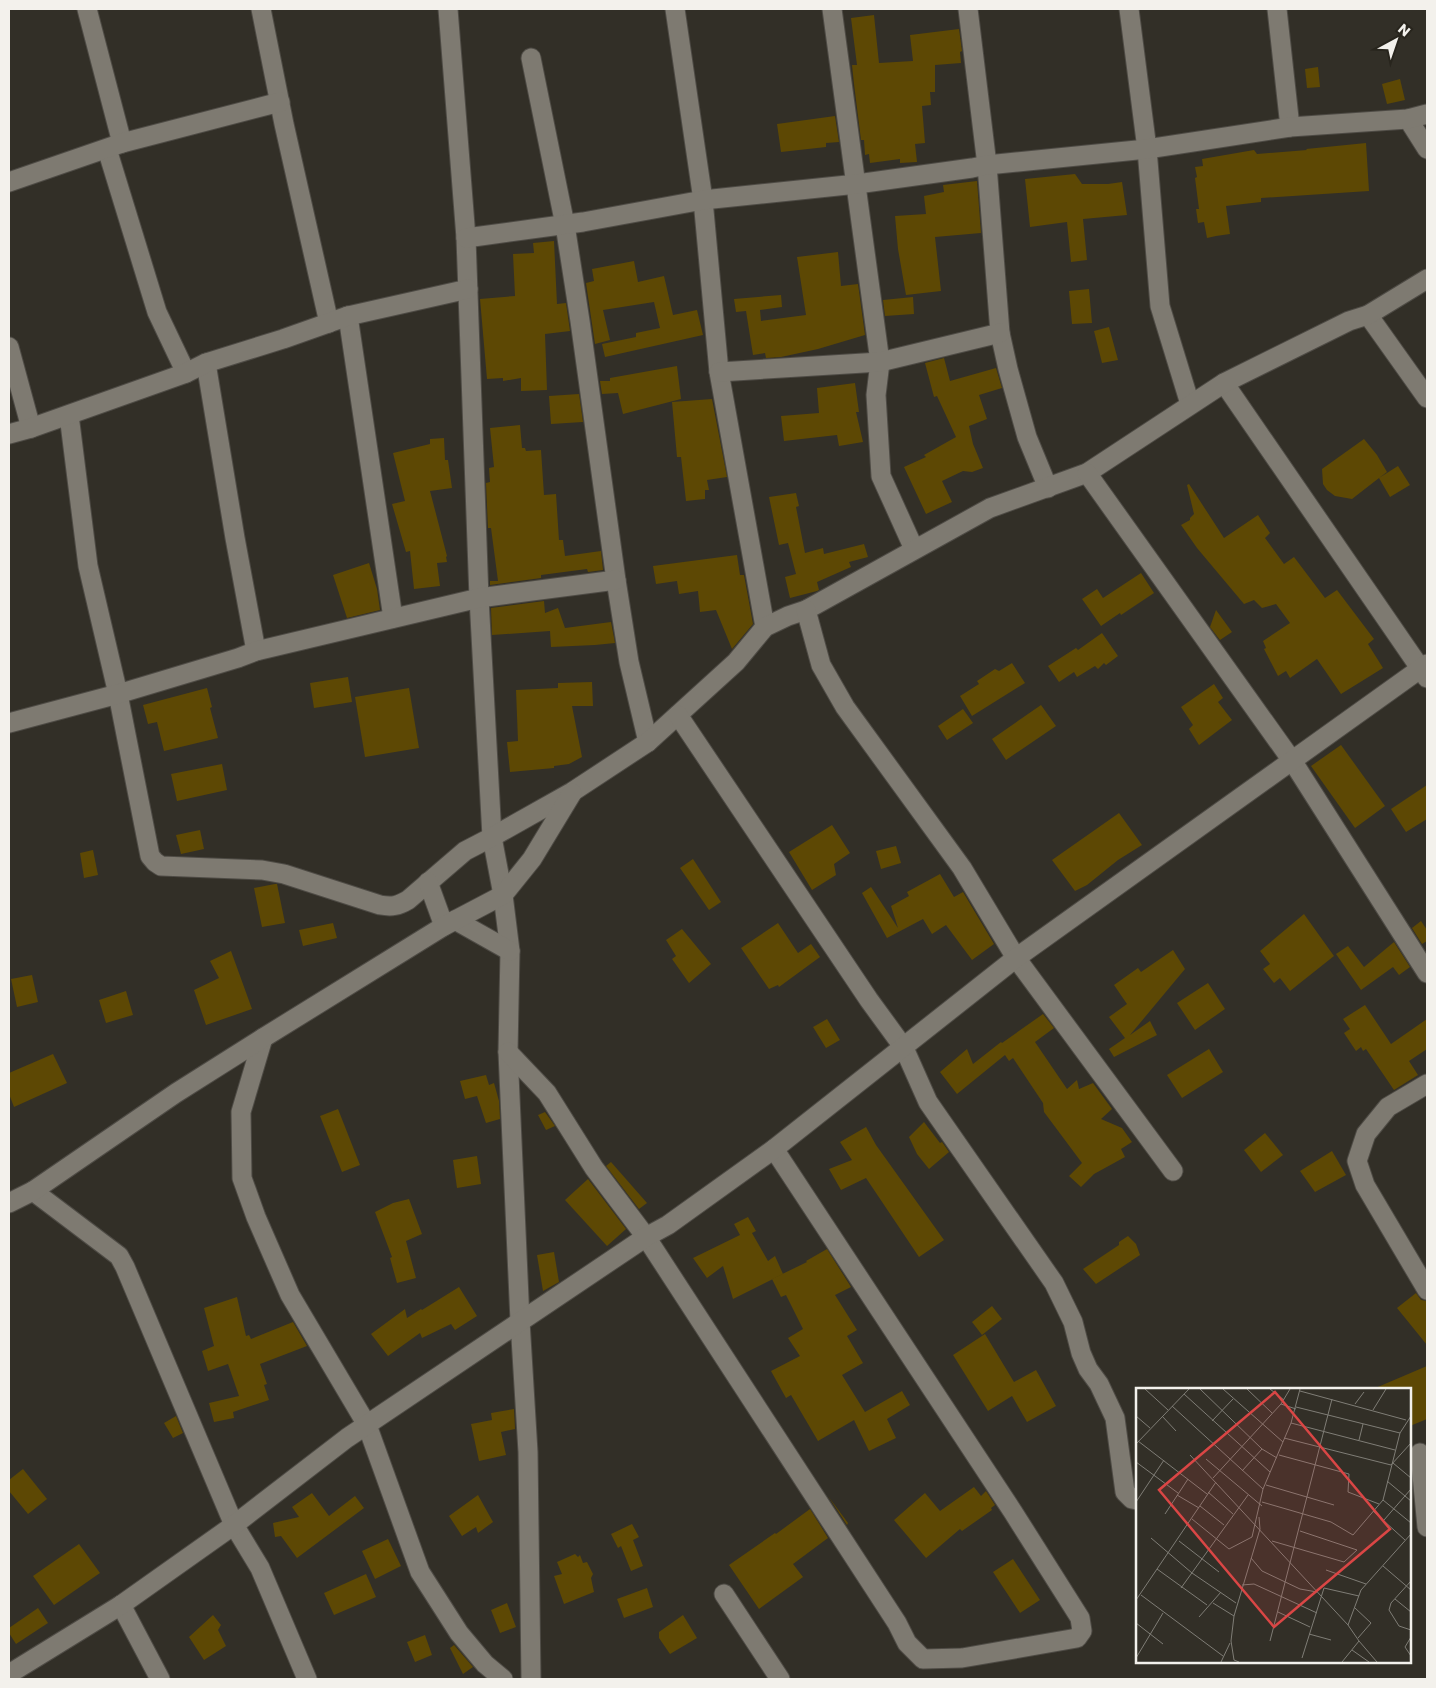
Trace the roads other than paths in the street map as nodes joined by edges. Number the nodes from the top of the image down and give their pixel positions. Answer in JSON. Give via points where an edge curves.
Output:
{"nodes":[{"id":1,"x":87,"y":9,"type":"edge"},
{"id":2,"x":261,"y":9,"type":"edge"},
{"id":3,"x":448,"y":9,"type":"edge"},
{"id":4,"x":675,"y":9,"type":"edge"},
{"id":5,"x":832,"y":9,"type":"edge"},
{"id":6,"x":968,"y":9,"type":"edge"},
{"id":7,"x":1129,"y":9,"type":"edge"},
{"id":8,"x":1277,"y":9,"type":"edge"},
{"id":9,"x":532,"y":58,"type":"dead end"},
{"id":10,"x":280,"y":102,"type":"junction"},
{"id":11,"x":1427,"y":114,"type":"edge"},
{"id":12,"x":1408,"y":119,"type":"junction"},
{"id":13,"x":1290,"y":127,"type":"junction"},
{"id":14,"x":115,"y":146,"type":"junction"},
{"id":15,"x":1427,"y":149,"type":"edge"},
{"id":16,"x":1147,"y":150,"type":"junction"},
{"id":17,"x":987,"y":165,"type":"junction"},
{"id":18,"x":9,"y":182,"type":"edge"},
{"id":19,"x":857,"y":184,"type":"junction"},
{"id":20,"x":703,"y":200,"type":"junction"},
{"id":21,"x":565,"y":225,"type":"junction"},
{"id":22,"x":466,"y":238,"type":"junction"},
{"id":23,"x":1427,"y":279,"type":"edge"},
{"id":24,"x":468,"y":289,"type":"junction"},
{"id":25,"x":1368,"y":315,"type":"junction"},
{"id":26,"x":348,"y":316,"type":"junction"},
{"id":27,"x":329,"y":323,"type":"junction"},
{"id":28,"x":1000,"y":333,"type":"junction"},
{"id":29,"x":9,"y":347,"type":"edge"},
{"id":30,"x":880,"y":362,"type":"junction"},
{"id":31,"x":206,"y":363,"type":"junction"},
{"id":32,"x":719,"y":372,"type":"junction"},
{"id":33,"x":186,"y":373,"type":"junction"},
{"id":34,"x":1224,"y":383,"type":"junction"},
{"id":35,"x":1427,"y":398,"type":"edge"},
{"id":36,"x":1190,"y":404,"type":"junction"},
{"id":37,"x":69,"y":415,"type":"junction"},
{"id":38,"x":31,"y":428,"type":"junction"},
{"id":39,"x":9,"y":434,"type":"edge"},
{"id":40,"x":1086,"y":473,"type":"junction"},
{"id":41,"x":1048,"y":488,"type":"junction"},
{"id":42,"x":914,"y":549,"type":"junction"},
{"id":43,"x":616,"y":580,"type":"junction"},
{"id":44,"x":479,"y":598,"type":"junction"},
{"id":45,"x":806,"y":610,"type":"junction"},
{"id":46,"x":393,"y":618,"type":"junction"},
{"id":47,"x":765,"y":627,"type":"junction"},
{"id":48,"x":256,"y":651,"type":"junction"},
{"id":49,"x":1425,"y":670,"type":"edge"},
{"id":50,"x":118,"y":694,"type":"junction"},
{"id":51,"x":678,"y":715,"type":"junction"},
{"id":52,"x":9,"y":723,"type":"edge"},
{"id":53,"x":648,"y":742,"type":"junction"},
{"id":54,"x":1293,"y":762,"type":"junction"},
{"id":55,"x":572,"y":792,"type":"junction"},
{"id":56,"x":492,"y":837,"type":"junction"},
{"id":57,"x":428,"y":882,"type":"junction"},
{"id":58,"x":503,"y":895,"type":"junction"},
{"id":59,"x":450,"y":923,"type":"junction"},
{"id":60,"x":510,"y":950,"type":"junction"},
{"id":61,"x":1016,"y":958,"type":"junction"},
{"id":62,"x":1427,"y":973,"type":"edge"},
{"id":63,"x":264,"y":1038,"type":"junction"},
{"id":64,"x":904,"y":1048,"type":"junction"},
{"id":65,"x":508,"y":1052,"type":"junction"},
{"id":66,"x":1427,"y":1084,"type":"edge"},
{"id":67,"x":774,"y":1149,"type":"junction"},
{"id":68,"x":1172,"y":1171,"type":"dead end"},
{"id":69,"x":33,"y":1191,"type":"junction"},
{"id":70,"x":9,"y":1203,"type":"edge"},
{"id":71,"x":646,"y":1237,"type":"junction"},
{"id":72,"x":1427,"y":1290,"type":"edge"},
{"id":73,"x":520,"y":1321,"type":"junction"},
{"id":74,"x":366,"y":1425,"type":"junction"},
{"id":75,"x":1419,"y":1454,"type":"edge"},
{"id":76,"x":1136,"y":1500,"type":"edge"},
{"id":77,"x":234,"y":1525,"type":"junction"},
{"id":78,"x":1427,"y":1527,"type":"edge"},
{"id":79,"x":724,"y":1594,"type":"dead end"},
{"id":80,"x":121,"y":1605,"type":"junction"},
{"id":81,"x":9,"y":1674,"type":"edge"},
{"id":82,"x":160,"y":1679,"type":"edge"},
{"id":83,"x":307,"y":1679,"type":"edge"},
{"id":84,"x":503,"y":1679,"type":"edge"},
{"id":85,"x":531,"y":1679,"type":"edge"},
{"id":86,"x":780,"y":1679,"type":"edge"}],
"edges":[{"from":1,"to":14,"type":"street"},
{"from":2,"to":10,"type":"street"},
{"from":3,"to":22,"type":"street"},
{"from":4,"to":20,"type":"street"},
{"from":5,"to":19,"type":"street"},
{"from":6,"to":17,"type":"street"},
{"from":7,"to":16,"type":"street"},
{"from":8,"to":13,"type":"street"},
{"from":9,"to":21,"type":"street"},
{"from":10,"to":14,"type":"street"},
{"from":10,"to":27,"type":"street"},
{"from":11,"to":12,"type":"street"},
{"from":12,"to":13,"type":"street"},
{"from":12,"to":15,"type":"street"},
{"from":13,"to":16,"type":"street"},
{"from":14,"to":18,"type":"street"},
{"from":14,"to":33,"type":"street","via":[[157,312]]},
{"from":16,"to":17,"type":"street"},
{"from":16,"to":36,"type":"street","via":[[1160,306]]},
{"from":17,"to":19,"type":"street"},
{"from":17,"to":28,"type":"street"},
{"from":19,"to":20,"type":"street"},
{"from":19,"to":30,"type":"street"},
{"from":20,"to":21,"type":"street"},
{"from":20,"to":32,"type":"street"},
{"from":21,"to":22,"type":"street"},
{"from":21,"to":43,"type":"street"},
{"from":22,"to":24,"type":"street"},
{"from":23,"to":25,"type":"street"},
{"from":24,"to":26,"type":"street"},
{"from":24,"to":44,"type":"street"},
{"from":25,"to":34,"type":"street","via":[[1348,321]]},
{"from":25,"to":35,"type":"street"},
{"from":26,"to":27,"type":"street"},
{"from":26,"to":46,"type":"street"},
{"from":27,"to":31,"type":"street"},
{"from":28,"to":30,"type":"street"},
{"from":28,"to":41,"type":"street","via":[[1026,437]]},
{"from":29,"to":38,"type":"street"},
{"from":30,"to":32,"type":"street"},
{"from":30,"to":42,"type":"street","via":[[876,395],[881,476]]},
{"from":31,"to":33,"type":"street"},
{"from":31,"to":48,"type":"street"},
{"from":32,"to":47,"type":"street"},
{"from":33,"to":37,"type":"street"},
{"from":34,"to":36,"type":"street"},
{"from":34,"to":49,"type":"street"},
{"from":36,"to":40,"type":"street"},
{"from":37,"to":38,"type":"street"},
{"from":37,"to":50,"type":"street","via":[[88,566]]},
{"from":38,"to":39,"type":"street"},
{"from":40,"to":41,"type":"street"},
{"from":40,"to":54,"type":"street"},
{"from":41,"to":42,"type":"street","via":[[990,508]]},
{"from":42,"to":45,"type":"street"},
{"from":43,"to":44,"type":"street"},
{"from":43,"to":53,"type":"street","via":[[629,662]]},
{"from":44,"to":46,"type":"street"},
{"from":44,"to":56,"type":"street"},
{"from":45,"to":47,"type":"street"},
{"from":45,"to":61,"type":"street","via":[[821,665],[845,707],[962,868]]},
{"from":46,"to":48,"type":"street"},
{"from":47,"to":51,"type":"street","via":[[736,662]]},
{"from":48,"to":50,"type":"street"},
{"from":49,"to":54,"type":"street"},
{"from":50,"to":52,"type":"street"},
{"from":50,"to":57,"type":"street","via":[[150,856],[161,866],[262,870],[393,907],[408,900]]},
{"from":51,"to":53,"type":"street"},
{"from":51,"to":64,"type":"street"},
{"from":53,"to":55,"type":"street"},
{"from":54,"to":61,"type":"street"},
{"from":54,"to":62,"type":"street"},
{"from":55,"to":56,"type":"street"},
{"from":55,"to":58,"type":"street","via":[[532,859]]},
{"from":56,"to":57,"type":"street","via":[[465,850]]},
{"from":56,"to":58,"type":"street"},
{"from":57,"to":59,"type":"street"},
{"from":58,"to":59,"type":"street"},
{"from":58,"to":60,"type":"street"},
{"from":59,"to":60,"type":"street"},
{"from":59,"to":63,"type":"street"},
{"from":60,"to":65,"type":"street"},
{"from":61,"to":64,"type":"street"},
{"from":61,"to":68,"type":"street"},
{"from":63,"to":69,"type":"street","via":[[176,1093]]},
{"from":63,"to":74,"type":"street","via":[[241,1112],[242,1178],[290,1295]]},
{"from":64,"to":67,"type":"street"},
{"from":64,"to":76,"type":"street","via":[[928,1102],[1054,1283],[1073,1322],[1088,1369],[1100,1384],[1114,1418],[1125,1492]]},
{"from":65,"to":71,"type":"street","via":[[547,1093],[594,1168]]},
{"from":65,"to":73,"type":"street"},
{"from":66,"to":72,"type":"street","via":[[1388,1107],[1366,1134],[1357,1161],[1365,1185]]},
{"from":67,"to":71,"type":"street","via":[[668,1225]]},
{"from":67,"to":71,"type":"street","via":[[1080,1618],[1082,1631],[1077,1638],[962,1658],[924,1659],[907,1643]]},
{"from":69,"to":70,"type":"street"},
{"from":69,"to":77,"type":"street","via":[[119,1256]]},
{"from":71,"to":73,"type":"street"},
{"from":73,"to":74,"type":"street"},
{"from":73,"to":85,"type":"street","via":[[528,1452]]},
{"from":74,"to":77,"type":"street"},
{"from":74,"to":84,"type":"street","via":[[420,1572],[458,1633]]},
{"from":75,"to":78,"type":"street"},
{"from":77,"to":80,"type":"street"},
{"from":77,"to":83,"type":"street","via":[[260,1568]]},
{"from":79,"to":86,"type":"street"},
{"from":80,"to":81,"type":"street"},
{"from":80,"to":82,"type":"street"}]}
